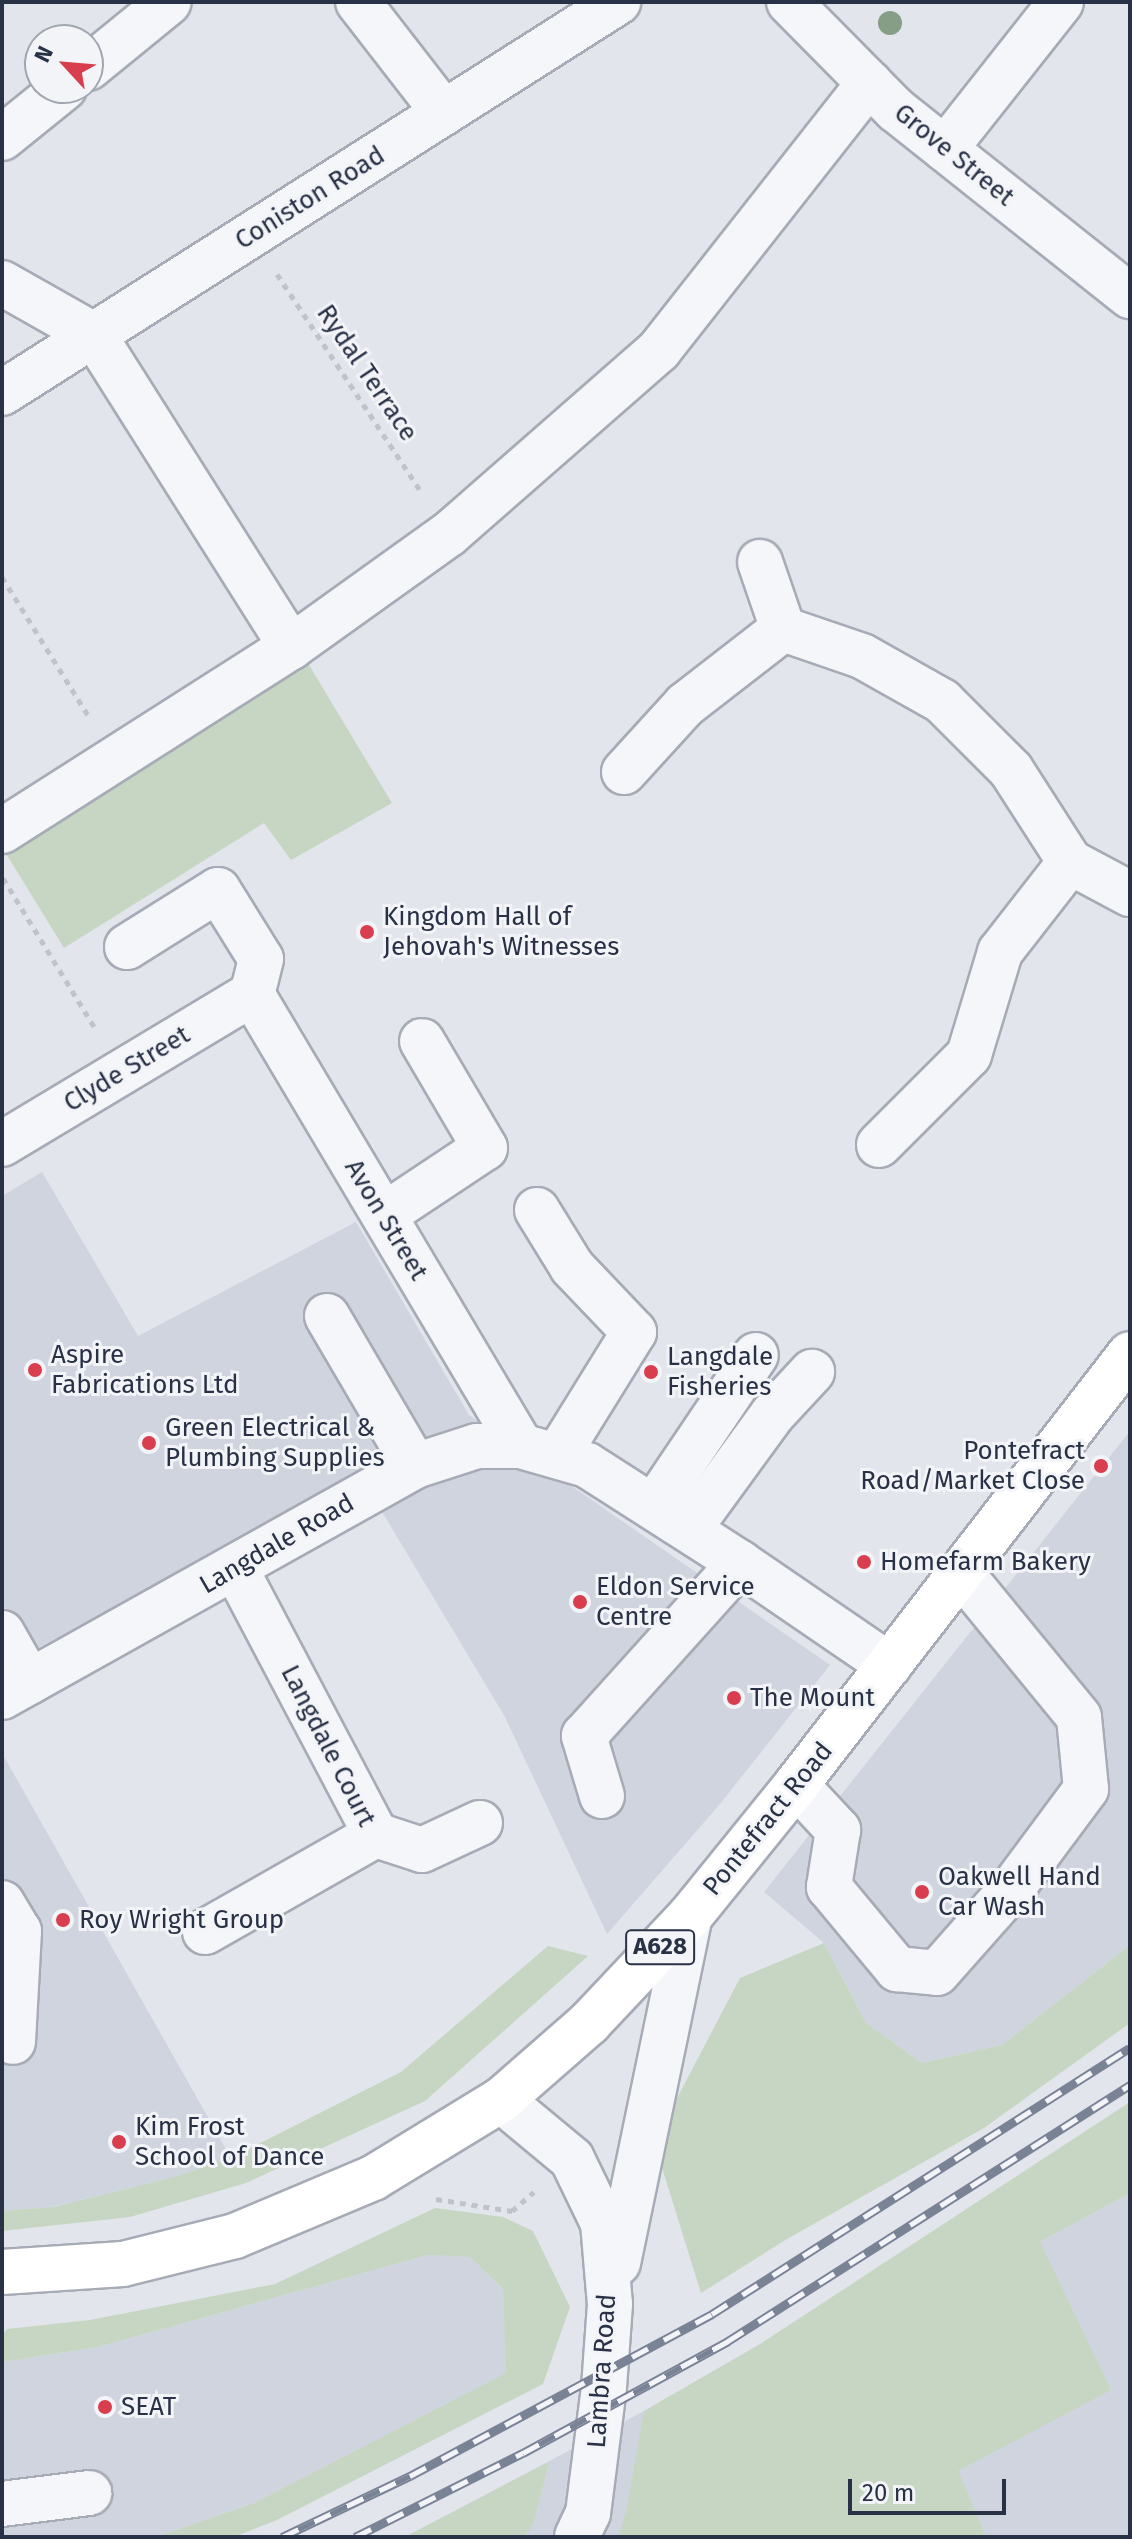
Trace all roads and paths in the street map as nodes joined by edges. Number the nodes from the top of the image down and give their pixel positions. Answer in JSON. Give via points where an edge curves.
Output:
{"nodes":[{"id":1,"x":169,"y":2,"type":"edge"},
{"id":2,"x":358,"y":2,"type":"edge"},
{"id":3,"x":618,"y":2,"type":"edge"},
{"id":4,"x":789,"y":2,"type":"edge"},
{"id":5,"x":1061,"y":2,"type":"edge"},
{"id":6,"x":104,"y":55,"type":"edge"},
{"id":7,"x":869,"y":83,"type":"junction"},
{"id":8,"x":44,"y":104,"type":"edge"},
{"id":9,"x":444,"y":113,"type":"junction"},
{"id":10,"x":2,"y":138,"type":"edge"},
{"id":11,"x":945,"y":149,"type":"junction"},
{"id":12,"x":251,"y":235,"type":"junction"},
{"id":13,"x":2,"y":283,"type":"edge"},
{"id":14,"x":1130,"y":296,"type":"edge"},
{"id":15,"x":94,"y":335,"type":"junction"},
{"id":16,"x":2,"y":393,"type":"edge"},
{"id":17,"x":449,"y":534,"type":"junction"},
{"id":18,"x":760,"y":562,"type":"dead end"},
{"id":19,"x":2,"y":577,"type":"edge"},
{"id":20,"x":783,"y":629,"type":"junction"},
{"id":21,"x":291,"y":647,"type":"junction"},
{"id":22,"x":115,"y":758,"type":"junction"},
{"id":23,"x":624,"y":772,"type":"dead end"},
{"id":24,"x":2,"y":831,"type":"edge"},
{"id":25,"x":1070,"y":862,"type":"junction"},
{"id":26,"x":2,"y":877,"type":"edge"},
{"id":27,"x":1130,"y":894,"type":"edge"},
{"id":28,"x":127,"y":947,"type":"dead end"},
{"id":29,"x":252,"y":994,"type":"junction"},
{"id":30,"x":422,"y":1041,"type":"dead end"},
{"id":31,"x":122,"y":1072,"type":"junction"},
{"id":32,"x":2,"y":1144,"type":"edge"},
{"id":33,"x":879,"y":1145,"type":"dead end"},
{"id":34,"x":537,"y":1210,"type":"dead end"},
{"id":35,"x":384,"y":1215,"type":"junction"},
{"id":36,"x":327,"y":1316,"type":"dead end"},
{"id":37,"x":1130,"y":1354,"type":"edge"},
{"id":38,"x":756,"y":1355,"type":"dead end"},
{"id":39,"x":812,"y":1372,"type":"dead end"},
{"id":40,"x":539,"y":1451,"type":"junction"},
{"id":41,"x":415,"y":1466,"type":"junction"},
{"id":42,"x":672,"y":1517,"type":"junction"},
{"id":43,"x":740,"y":1563,"type":"junction"},
{"id":44,"x":236,"y":1569,"type":"junction"},
{"id":45,"x":961,"y":1573,"type":"junction"},
{"id":46,"x":2,"y":1633,"type":"edge"},
{"id":47,"x":889,"y":1665,"type":"junction"},
{"id":48,"x":16,"y":1690,"type":"edge"},
{"id":49,"x":796,"y":1785,"type":"junction"},
{"id":50,"x":602,"y":1796,"type":"dead end"},
{"id":51,"x":480,"y":1823,"type":"dead end"},
{"id":52,"x":376,"y":1835,"type":"junction"},
{"id":53,"x":2,"y":1903,"type":"edge"},
{"id":54,"x":690,"y":1916,"type":"junction"},
{"id":55,"x":205,"y":1932,"type":"dead end"},
{"id":56,"x":13,"y":2042,"type":"dead end"},
{"id":57,"x":501,"y":2100,"type":"junction"},
{"id":58,"x":2,"y":2272,"type":"edge"},
{"id":59,"x":610,"y":2304,"type":"junction"},
{"id":60,"x":89,"y":2493,"type":"dead end"},
{"id":61,"x":2,"y":2504,"type":"edge"},
{"id":62,"x":577,"y":2537,"type":"edge"}],
"edges":[{"from":1,"to":6,"type":"street"},
{"from":2,"to":9,"type":"street"},
{"from":3,"to":9,"type":"street","name":"Coniston Road"},
{"from":4,"to":7,"type":"street","name":"Grove Street"},
{"from":5,"to":11,"type":"street"},
{"from":7,"to":11,"type":"street","name":"Grove Street"},
{"from":7,"to":17,"type":"street","via":[[659,350]]},
{"from":8,"to":10,"type":"street"},
{"from":9,"to":12,"type":"street","name":"Coniston Road"},
{"from":11,"to":14,"type":"street","name":"Grove Street"},
{"from":12,"to":15,"type":"street","name":"Coniston Road"},
{"from":12,"to":17,"type":"path","name":"Rydal Terrace"},
{"from":13,"to":15,"type":"street"},
{"from":15,"to":16,"type":"street","name":"Coniston Road"},
{"from":15,"to":21,"type":"street"},
{"from":17,"to":21,"type":"street"},
{"from":18,"to":20,"type":"street"},
{"from":19,"to":22,"type":"path"},
{"from":20,"to":23,"type":"street","via":[[685,705]]},
{"from":20,"to":25,"type":"street","via":[[862,656],[942,701],[1011,770]]},
{"from":21,"to":22,"type":"street"},
{"from":22,"to":24,"type":"street"},
{"from":25,"to":27,"type":"street"},
{"from":25,"to":33,"type":"street","via":[[1000,952],[969,1055]]},
{"from":26,"to":31,"type":"path"},
{"from":28,"to":29,"type":"street","via":[[218,890],[261,959]]},
{"from":29,"to":31,"type":"street","name":"Clyde Street"},
{"from":29,"to":35,"type":"street","name":"Avon Street"},
{"from":30,"to":35,"type":"street","via":[[485,1148]]},
{"from":31,"to":32,"type":"street","name":"Clyde Street"},
{"from":34,"to":40,"type":"street","via":[[572,1267],[634,1332]]},
{"from":35,"to":40,"type":"street","name":"Avon Street"},
{"from":36,"to":41,"type":"street"},
{"from":37,"to":45,"type":"highway","name":"Pontefract Road","number":"A628"},
{"from":38,"to":42,"type":"street"},
{"from":39,"to":42,"type":"street"},
{"from":40,"to":41,"type":"street","name":"Langdale Road","via":[[477,1446]]},
{"from":40,"to":42,"type":"street","name":"Langdale Road","via":[[587,1465]]},
{"from":41,"to":44,"type":"street","name":"Langdale Road"},
{"from":42,"to":43,"type":"street","name":"Langdale Road"},
{"from":43,"to":47,"type":"street","name":"Langdale Road"},
{"from":43,"to":50,"type":"street","via":[[584,1736]]},
{"from":44,"to":48,"type":"street","name":"Langdale Road"},
{"from":44,"to":52,"type":"street","name":"Langdale Court"},
{"from":45,"to":47,"type":"highway","name":"Pontefract Road","number":"A628"},
{"from":45,"to":49,"type":"street","via":[[1079,1717],[1086,1789],[1014,1886],[937,1973],[897,1969],[829,1887],[838,1830]]},
{"from":46,"to":48,"type":"street"},
{"from":47,"to":49,"type":"highway","name":"Pontefract Road","number":"A628"},
{"from":49,"to":54,"type":"highway","name":"Pontefract Road","number":"A628"},
{"from":51,"to":52,"type":"street","via":[[422,1850]]},
{"from":52,"to":55,"type":"street","name":"Langdale Court"},
{"from":53,"to":56,"type":"street","via":[[19,1931]]},
{"from":54,"to":57,"type":"highway","name":"Pontefract Road","number":"A628","via":[[589,2023]]},
{"from":54,"to":59,"type":"street"},
{"from":57,"to":58,"type":"highway","name":"Pontefract Road","number":"A628","via":[[373,2178],[235,2236],[123,2264]]},
{"from":57,"to":59,"type":"street","name":"Lambra Road","via":[[572,2159],[586,2182],[603,2223]]},
{"from":59,"to":62,"type":"street","name":"Lambra Road","via":[[597,2453],[588,2513]]},
{"from":60,"to":61,"type":"street"}]}
